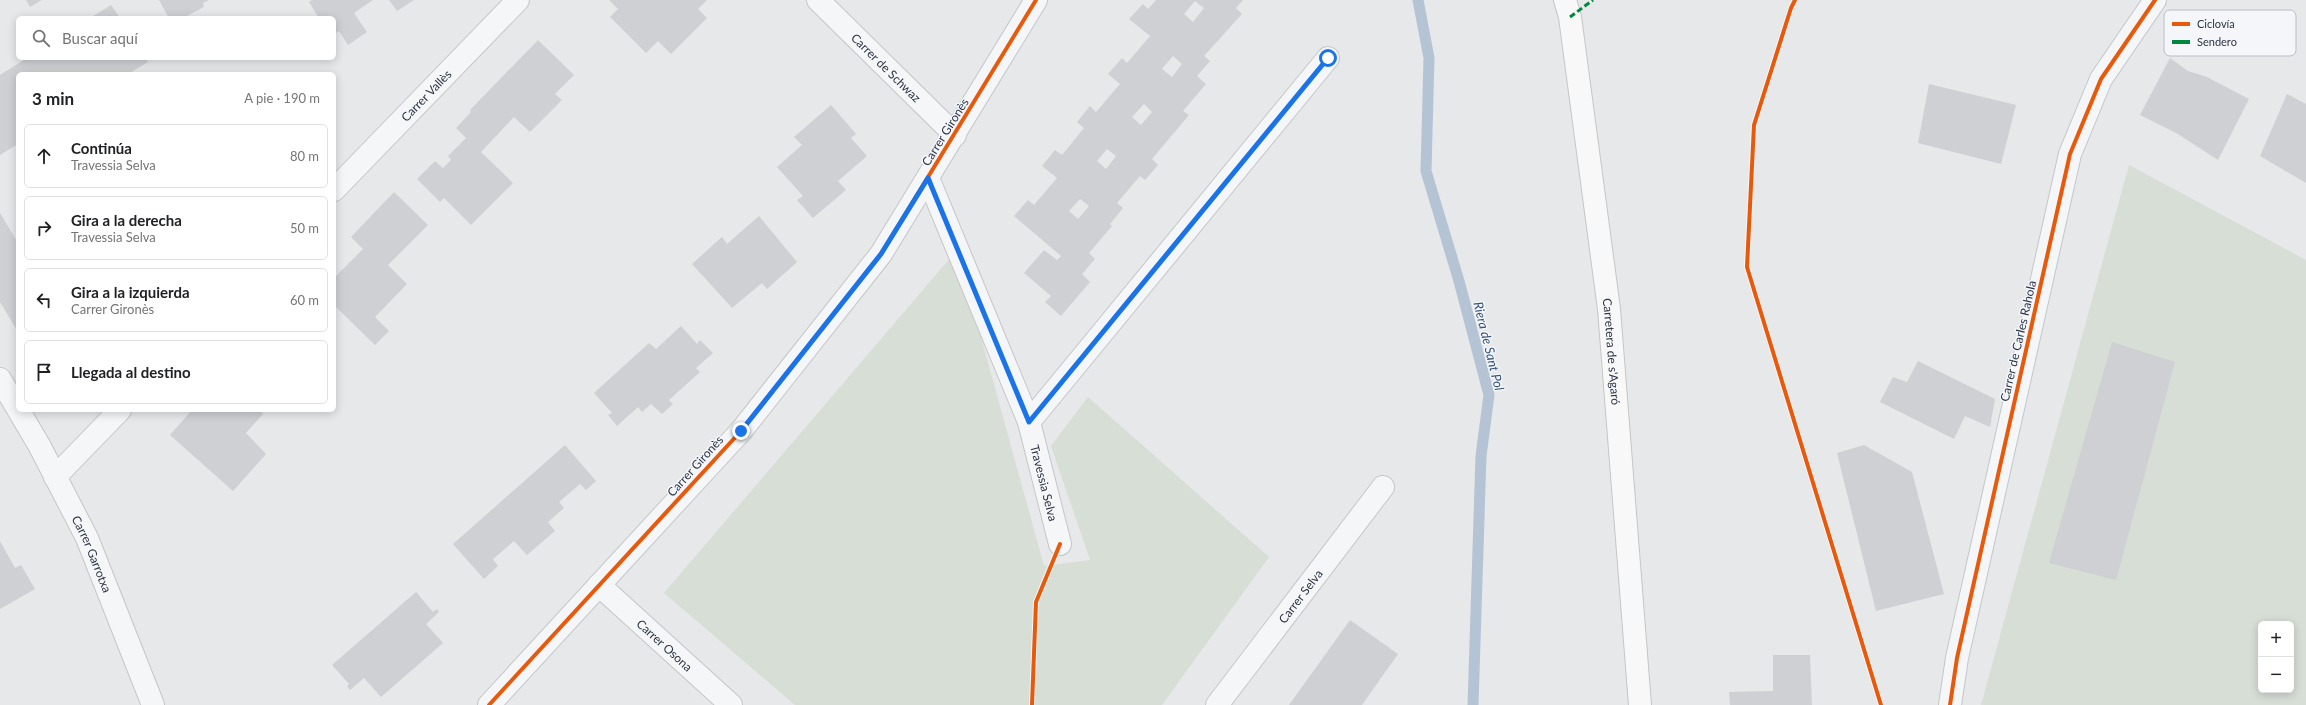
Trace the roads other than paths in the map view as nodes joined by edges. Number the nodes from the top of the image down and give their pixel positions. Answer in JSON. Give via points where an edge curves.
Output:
{"nodes":[{"id":1,"x":518,"y":0,"type":"edge"},
{"id":2,"x":818,"y":0,"type":"edge"},
{"id":3,"x":1036,"y":0,"type":"edge"},
{"id":4,"x":1564,"y":0,"type":"edge"},
{"id":5,"x":2155,"y":0,"type":"edge"},
{"id":6,"x":1328,"y":58,"type":"dead end"},
{"id":7,"x":955,"y":135,"type":"junction"},
{"id":8,"x":928,"y":178,"type":"junction"},
{"id":9,"x":336,"y":188,"type":"edge"},
{"id":10,"x":0,"y":379,"type":"edge"},
{"id":11,"x":16,"y":408,"type":"edge"},
{"id":12,"x":19,"y":412,"type":"edge"},
{"id":13,"x":118,"y":412,"type":"edge"},
{"id":14,"x":1029,"y":422,"type":"junction"},
{"id":15,"x":55,"y":477,"type":"junction"},
{"id":16,"x":1383,"y":487,"type":"dead end"},
{"id":17,"x":1060,"y":544,"type":"dead end"},
{"id":18,"x":599,"y":585,"type":"junction"},
{"id":19,"x":153,"y":705,"type":"edge"},
{"id":20,"x":489,"y":705,"type":"edge"},
{"id":21,"x":731,"y":705,"type":"edge"},
{"id":22,"x":1217,"y":705,"type":"edge"},
{"id":23,"x":1640,"y":705,"type":"edge"},
{"id":24,"x":1950,"y":705,"type":"edge"}],
"edges":[{"from":1,"to":9,"type":"street","name":"Carrer Vallès"},
{"from":2,"to":7,"type":"street","name":"Carrer de Schwaz"},
{"from":3,"to":7,"type":"street","name":"Carrer Gironès"},
{"from":4,"to":23,"type":"street","name":"Carretera de s'Agaró","via":[[1570,17],[1609,309]]},
{"from":5,"to":24,"type":"street","name":"Carrer de Carles Rahola","via":[[2101,79],[2070,154],[1957,658]]},
{"from":6,"to":14,"type":"street"},
{"from":7,"to":8,"type":"street","name":"Carrer Gironès"},
{"from":8,"to":14,"type":"street","name":"Travessia Selva"},
{"from":8,"to":18,"type":"street","name":"Carrer Gironès","via":[[881,254],[741,431]]},
{"from":10,"to":11,"type":"street","name":"Carrer Garrotxa"},
{"from":12,"to":15,"type":"street","name":"Carrer Garrotxa"},
{"from":13,"to":15,"type":"street"},
{"from":14,"to":17,"type":"street","name":"Travessia Selva"},
{"from":15,"to":19,"type":"street","name":"Carrer Garrotxa","via":[[87,538]]},
{"from":16,"to":22,"type":"street","name":"Carrer Selva"},
{"from":18,"to":20,"type":"street","name":"Carrer Gironès"},
{"from":18,"to":21,"type":"street","name":"Carrer Osona"}]}
